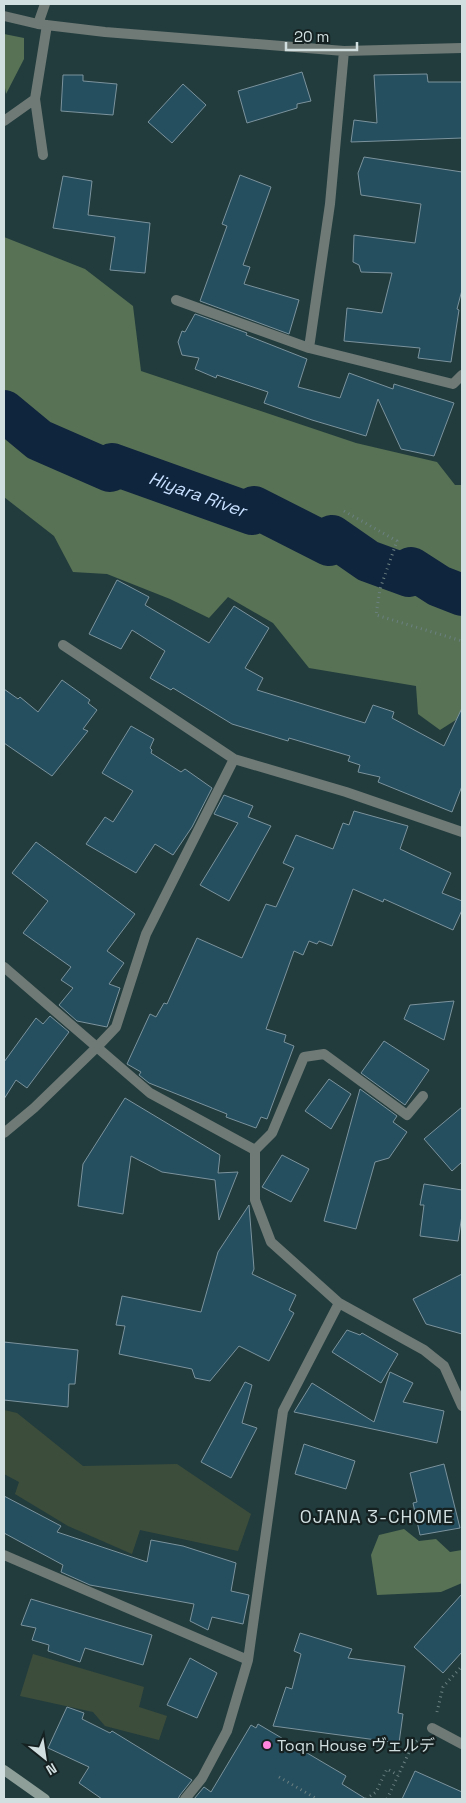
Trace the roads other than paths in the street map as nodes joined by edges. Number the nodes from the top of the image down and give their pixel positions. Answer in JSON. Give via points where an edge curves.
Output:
{"nodes":[{"id":1,"x":45,"y":4,"type":"edge"},
{"id":2,"x":4,"y":16,"type":"edge"},
{"id":3,"x":42,"y":24,"type":"junction"},
{"id":4,"x":462,"y":48,"type":"edge"},
{"id":5,"x":344,"y":51,"type":"junction"},
{"id":6,"x":36,"y":100,"type":"junction"},
{"id":7,"x":4,"y":121,"type":"edge"},
{"id":8,"x":43,"y":155,"type":"dead end"},
{"id":9,"x":176,"y":300,"type":"dead end"},
{"id":10,"x":309,"y":348,"type":"junction"},
{"id":11,"x":462,"y":375,"type":"edge"},
{"id":12,"x":63,"y":645,"type":"dead end"},
{"id":13,"x":234,"y":759,"type":"junction"},
{"id":14,"x":462,"y":832,"type":"edge"},
{"id":15,"x":4,"y":967,"type":"edge"},
{"id":16,"x":97,"y":1048,"type":"junction"},
{"id":17,"x":423,"y":1096,"type":"dead end"},
{"id":18,"x":4,"y":1133,"type":"edge"},
{"id":19,"x":255,"y":1150,"type":"junction"},
{"id":20,"x":340,"y":1303,"type":"junction"},
{"id":21,"x":462,"y":1406,"type":"edge"},
{"id":22,"x":4,"y":1555,"type":"edge"},
{"id":23,"x":248,"y":1660,"type":"junction"},
{"id":24,"x":432,"y":1728,"type":"road end"},
{"id":25,"x":462,"y":1744,"type":"edge"},
{"id":26,"x":4,"y":1770,"type":"edge"},
{"id":27,"x":45,"y":1799,"type":"edge"},
{"id":28,"x":185,"y":1799,"type":"edge"}],
"edges":[{"from":1,"to":3,"type":"street"},
{"from":2,"to":3,"type":"street"},
{"from":3,"to":5,"type":"street"},
{"from":3,"to":6,"type":"street"},
{"from":4,"to":5,"type":"street"},
{"from":5,"to":10,"type":"street","via":[[330,204]]},
{"from":6,"to":7,"type":"street"},
{"from":6,"to":8,"type":"street"},
{"from":9,"to":10,"type":"street"},
{"from":10,"to":11,"type":"street","via":[[452,384]]},
{"from":12,"to":13,"type":"street"},
{"from":13,"to":14,"type":"street","via":[[346,792]]},
{"from":13,"to":16,"type":"street","via":[[146,934],[116,1027]]},
{"from":15,"to":16,"type":"street"},
{"from":16,"to":18,"type":"street"},
{"from":16,"to":19,"type":"street","via":[[150,1093]]},
{"from":17,"to":19,"type":"street","via":[[407,1114],[324,1054],[304,1057],[272,1133]]},
{"from":19,"to":20,"type":"street","via":[[255,1200],[271,1242]]},
{"from":20,"to":21,"type":"street","via":[[437,1360],[444,1366]]},
{"from":20,"to":23,"type":"street","via":[[283,1411]]},
{"from":22,"to":23,"type":"street"},
{"from":23,"to":28,"type":"street","via":[[227,1730],[202,1778]]},
{"from":24,"to":25,"type":"street"},
{"from":26,"to":27,"type":"main road"}]}
